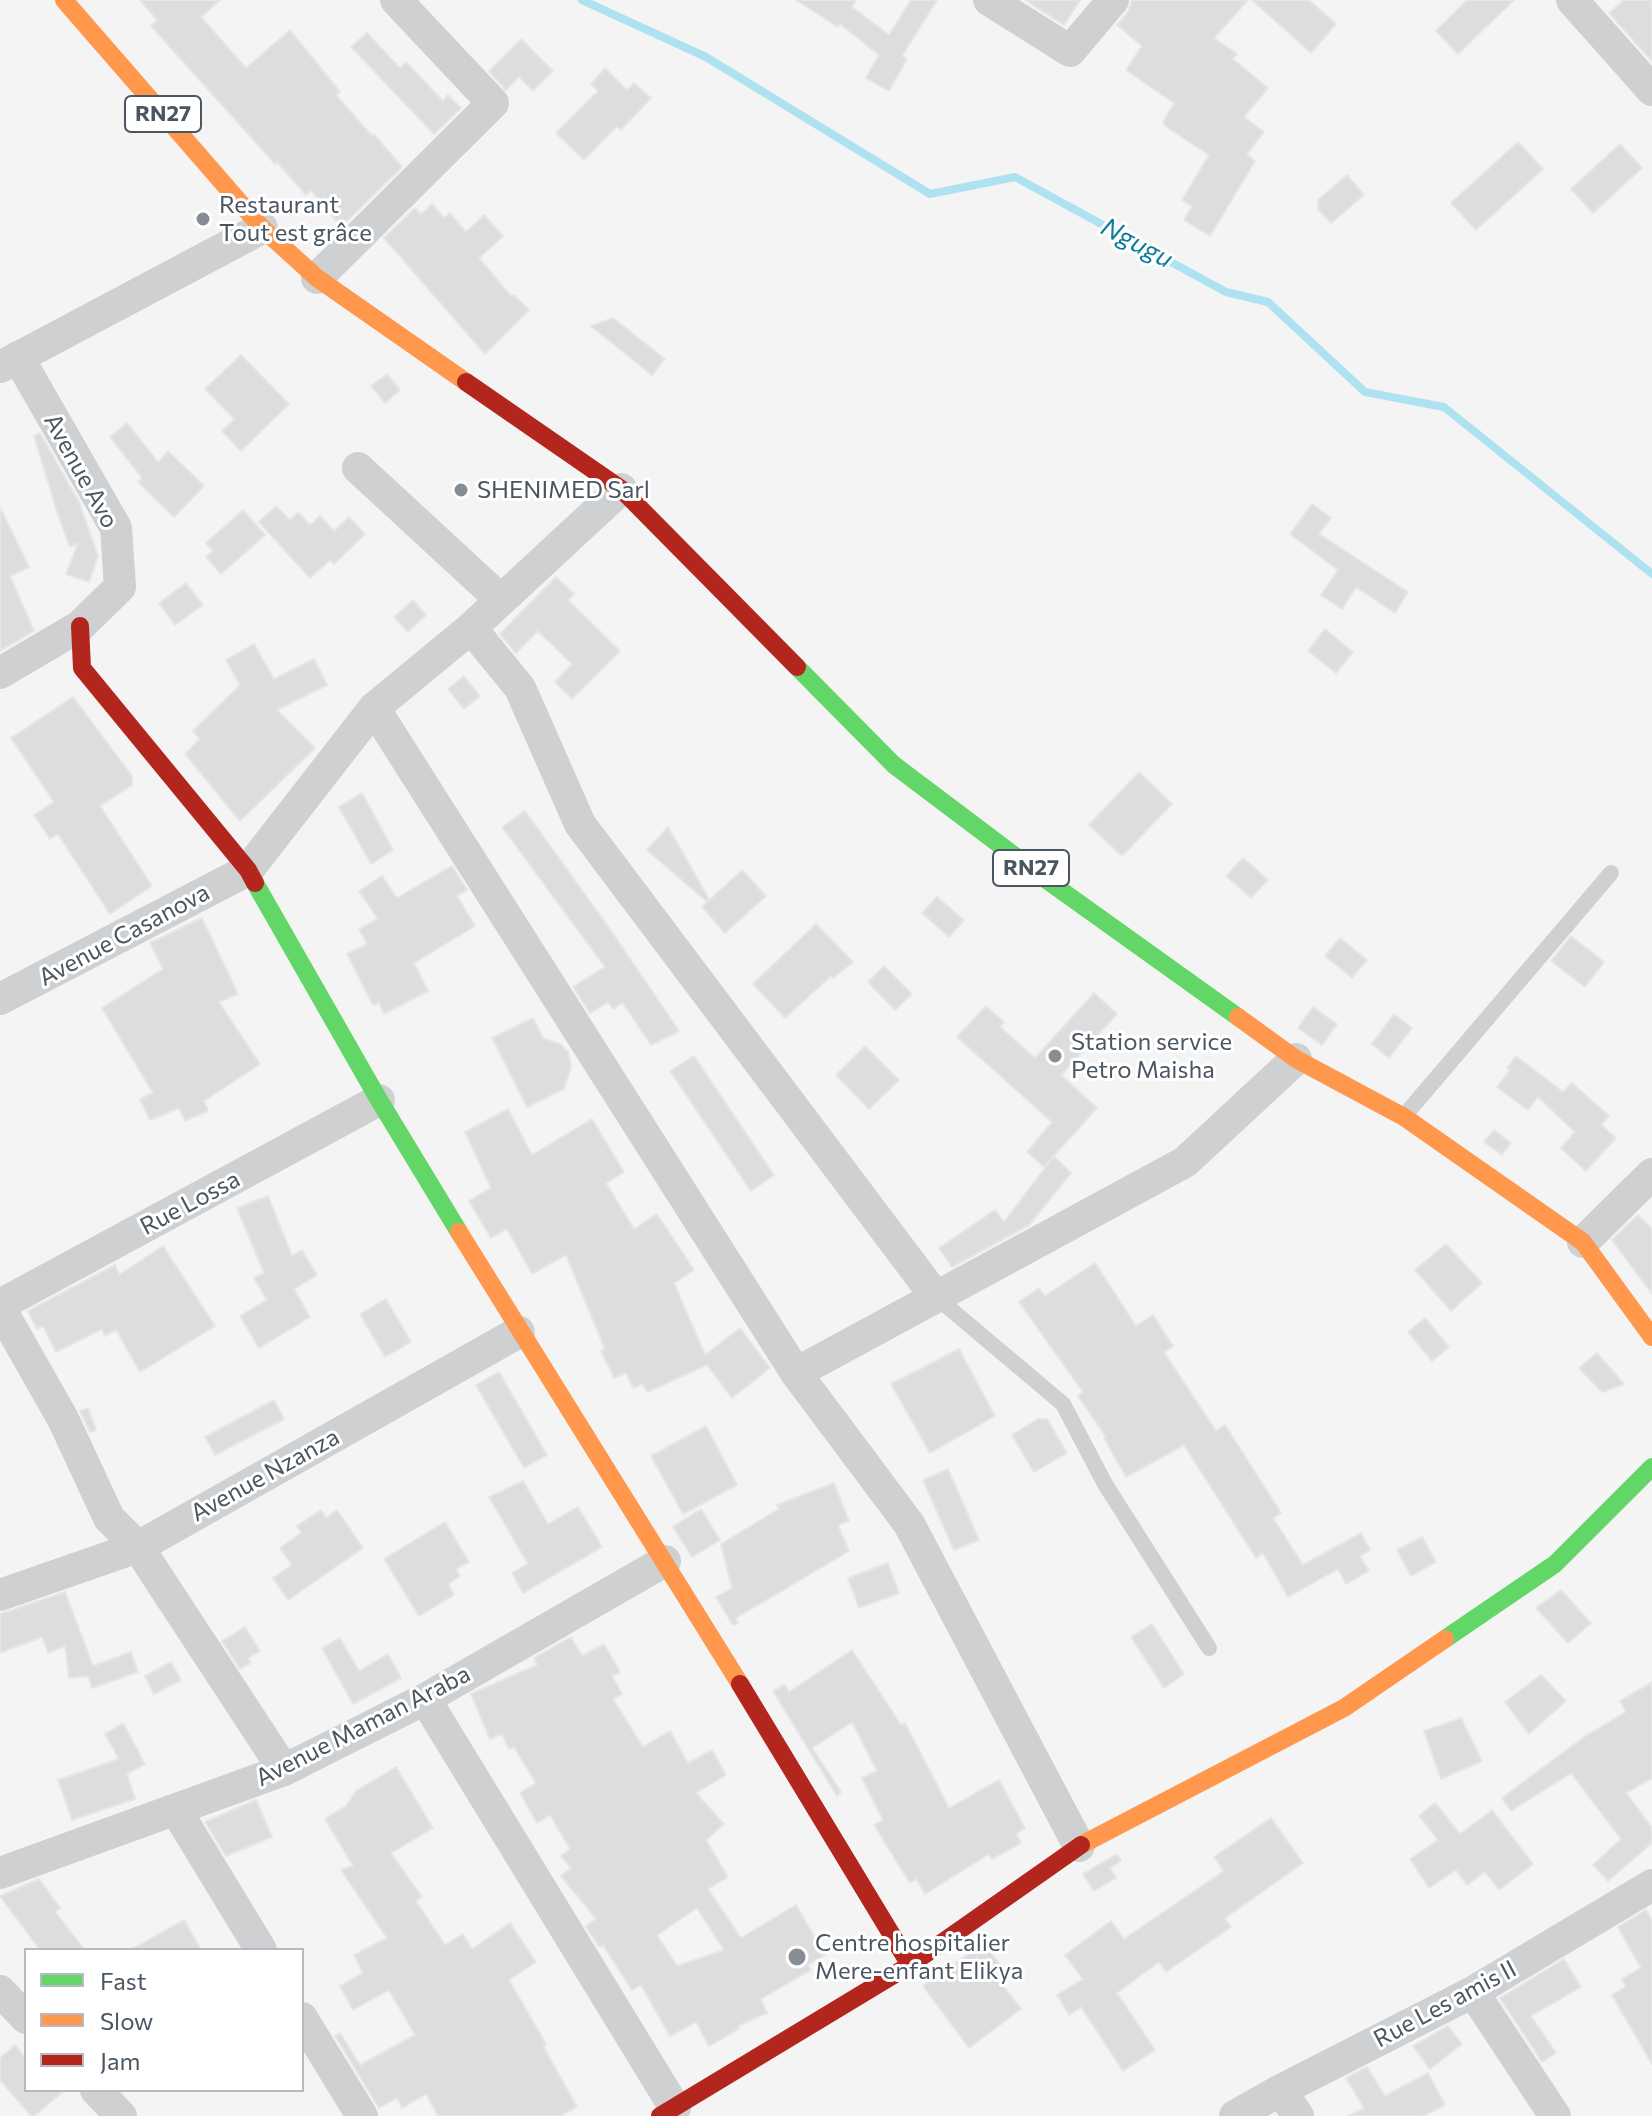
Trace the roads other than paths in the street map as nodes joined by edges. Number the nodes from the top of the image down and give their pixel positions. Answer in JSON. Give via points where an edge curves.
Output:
{"nodes":[{"id":1,"x":64,"y":0,"type":"edge"},
{"id":2,"x":396,"y":0,"type":"edge"},
{"id":3,"x":989,"y":0,"type":"edge"},
{"id":4,"x":1113,"y":0,"type":"edge"},
{"id":5,"x":1572,"y":0,"type":"edge"},
{"id":6,"x":1652,"y":90,"type":"edge"},
{"id":7,"x":262,"y":228,"type":"junction"},
{"id":8,"x":317,"y":278,"type":"junction"},
{"id":9,"x":9,"y":362,"type":"edge"},
{"id":10,"x":358,"y":468,"type":"dead end"},
{"id":11,"x":621,"y":489,"type":"junction"},
{"id":12,"x":501,"y":600,"type":"junction"},
{"id":13,"x":80,"y":626,"type":"junction"},
{"id":14,"x":471,"y":628,"type":"junction"},
{"id":15,"x":0,"y":673,"type":"edge"},
{"id":16,"x":374,"y":708,"type":"junction"},
{"id":17,"x":248,"y":870,"type":"junction"},
{"id":18,"x":1611,"y":873,"type":"dead end"},
{"id":19,"x":0,"y":999,"type":"edge"},
{"id":20,"x":1296,"y":1059,"type":"junction"},
{"id":21,"x":379,"y":1100,"type":"junction"},
{"id":22,"x":1404,"y":1117,"type":"junction"},
{"id":23,"x":1652,"y":1174,"type":"edge"},
{"id":24,"x":1583,"y":1242,"type":"junction"},
{"id":25,"x":936,"y":1297,"type":"junction"},
{"id":26,"x":0,"y":1307,"type":"edge"},
{"id":27,"x":519,"y":1332,"type":"junction"},
{"id":28,"x":1652,"y":1337,"type":"edge"},
{"id":29,"x":796,"y":1373,"type":"junction"},
{"id":30,"x":1652,"y":1467,"type":"edge"},
{"id":31,"x":138,"y":1547,"type":"junction"},
{"id":32,"x":665,"y":1561,"type":"junction"},
{"id":33,"x":0,"y":1595,"type":"edge"},
{"id":34,"x":1209,"y":1648,"type":"dead end"},
{"id":35,"x":425,"y":1699,"type":"junction"},
{"id":36,"x":284,"y":1770,"type":"junction"},
{"id":37,"x":176,"y":1810,"type":"junction"},
{"id":38,"x":1079,"y":1846,"type":"junction"},
{"id":39,"x":0,"y":1873,"type":"edge"},
{"id":40,"x":1652,"y":1885,"type":"edge"},
{"id":41,"x":260,"y":1948,"type":"edge"},
{"id":42,"x":910,"y":1965,"type":"junction"},
{"id":43,"x":0,"y":1991,"type":"edge"},
{"id":44,"x":1473,"y":1992,"type":"junction"},
{"id":45,"x":24,"y":2016,"type":"edge"},
{"id":46,"x":304,"y":2021,"type":"edge"},
{"id":47,"x":1289,"y":2103,"type":"edge"},
{"id":48,"x":668,"y":2112,"type":"edge"},
{"id":49,"x":362,"y":2116,"type":"edge"},
{"id":50,"x":1235,"y":2116,"type":"edge"},
{"id":51,"x":1555,"y":2116,"type":"edge"}],
"edges":[{"from":1,"to":7,"type":"street","number":"RN27"},
{"from":2,"to":8,"type":"street","via":[[493,103]]},
{"from":3,"to":4,"type":"street","via":[[1070,51]]},
{"from":5,"to":6,"type":"street"},
{"from":7,"to":8,"type":"street","number":"RN27"},
{"from":7,"to":9,"type":"street"},
{"from":8,"to":11,"type":"street","number":"RN27"},
{"from":9,"to":13,"type":"street","name":"Avenue Avo","via":[[116,528],[120,587]]},
{"from":10,"to":12,"type":"street"},
{"from":11,"to":12,"type":"street"},
{"from":11,"to":20,"type":"street","number":"RN27","via":[[894,765]]},
{"from":12,"to":14,"type":"street"},
{"from":13,"to":15,"type":"street","name":"Avenue Avo"},
{"from":13,"to":17,"type":"street","via":[[82,668]]},
{"from":14,"to":16,"type":"street"},
{"from":14,"to":25,"type":"street","via":[[520,688],[580,824]]},
{"from":16,"to":17,"type":"street"},
{"from":16,"to":29,"type":"street"},
{"from":17,"to":19,"type":"street","name":"Avenue Casanova"},
{"from":17,"to":21,"type":"street"},
{"from":18,"to":22,"type":"lane"},
{"from":20,"to":22,"type":"street","number":"RN27"},
{"from":20,"to":25,"type":"street","via":[[1185,1162]]},
{"from":21,"to":26,"type":"street","name":"Rue Lossa"},
{"from":21,"to":27,"type":"street"},
{"from":22,"to":24,"type":"street","number":"RN27"},
{"from":23,"to":24,"type":"street"},
{"from":24,"to":28,"type":"street","number":"RN27"},
{"from":25,"to":29,"type":"street"},
{"from":25,"to":34,"type":"lane","via":[[1063,1404],[1105,1484]]},
{"from":26,"to":31,"type":"street","via":[[63,1419],[109,1518]]},
{"from":27,"to":31,"type":"street","name":"Avenue Nzanza"},
{"from":27,"to":32,"type":"street"},
{"from":29,"to":38,"type":"street","via":[[909,1524]]},
{"from":30,"to":38,"type":"street","via":[[1555,1564],[1344,1708]]},
{"from":31,"to":33,"type":"street","name":"Avenue Nzanza"},
{"from":31,"to":36,"type":"street"},
{"from":32,"to":35,"type":"street","name":"Avenue Maman Araba"},
{"from":32,"to":42,"type":"street"},
{"from":35,"to":36,"type":"street","name":"Avenue Maman Araba"},
{"from":35,"to":48,"type":"street"},
{"from":36,"to":37,"type":"street","name":"Avenue Maman Araba"},
{"from":37,"to":39,"type":"street","name":"Avenue Maman Araba"},
{"from":37,"to":41,"type":"street"},
{"from":38,"to":42,"type":"street"},
{"from":40,"to":44,"type":"street","name":"Rue Les amis II"},
{"from":42,"to":48,"type":"street"},
{"from":43,"to":45,"type":"street"},
{"from":44,"to":47,"type":"street","name":"Rue Les amis II"},
{"from":44,"to":51,"type":"street"},
{"from":46,"to":49,"type":"street"},
{"from":47,"to":50,"type":"street","name":"Rue Les amis II"}]}
